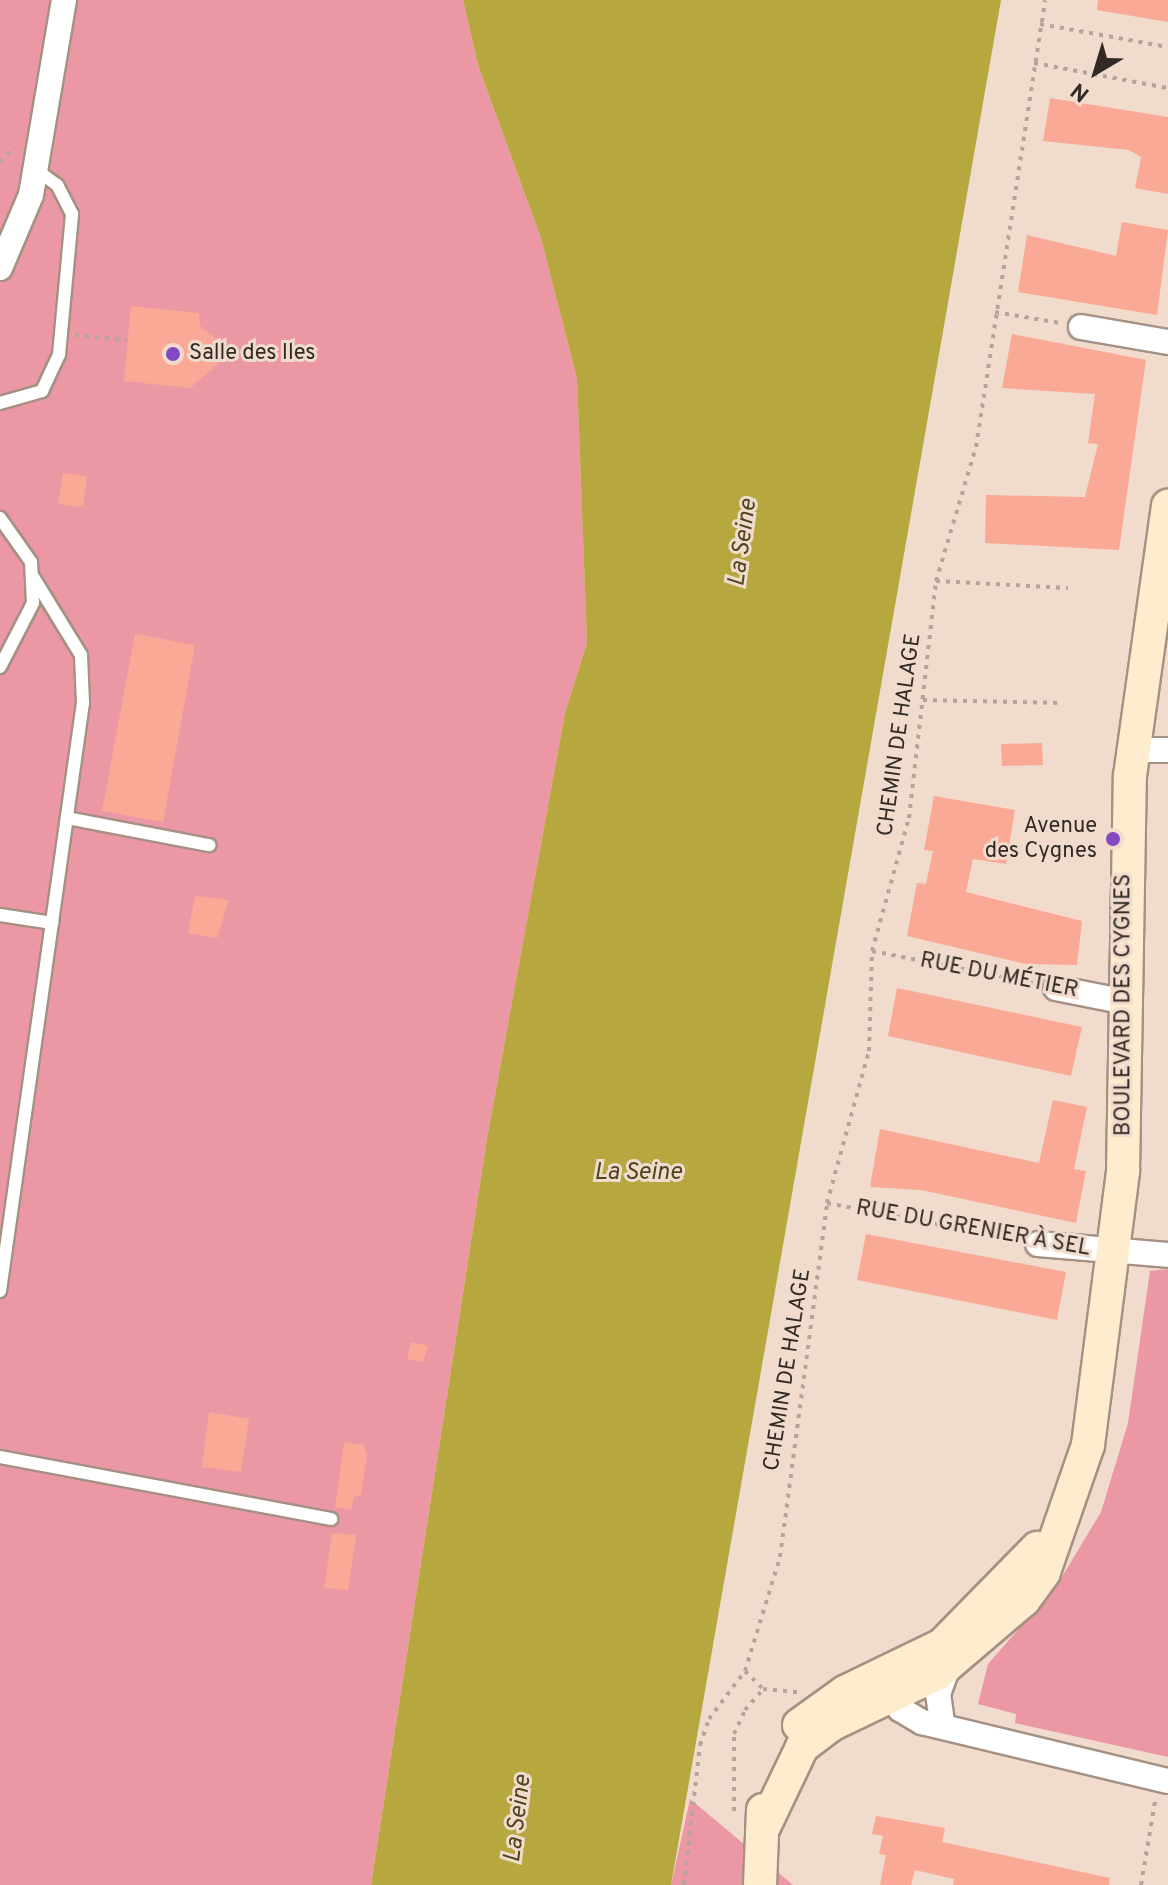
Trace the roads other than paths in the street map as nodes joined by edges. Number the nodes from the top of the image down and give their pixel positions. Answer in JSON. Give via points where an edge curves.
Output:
{"nodes":[{"id":1,"x":64,"y":0,"type":"edge"},
{"id":2,"x":35,"y":169,"type":"junction"},
{"id":3,"x":0,"y":268,"type":"edge"},
{"id":4,"x":1081,"y":327,"type":"road end"},
{"id":5,"x":1168,"y":342,"type":"edge"},
{"id":6,"x":0,"y":403,"type":"edge"},
{"id":7,"x":1168,"y":506,"type":"edge"},
{"id":8,"x":0,"y":518,"type":"edge"},
{"id":9,"x":32,"y":575,"type":"junction"},
{"id":10,"x":1161,"y":589,"type":"edge"},
{"id":11,"x":0,"y":667,"type":"edge"},
{"id":12,"x":1132,"y":750,"type":"junction"},
{"id":13,"x":1168,"y":750,"type":"edge"},
{"id":14,"x":67,"y":818,"type":"junction"},
{"id":15,"x":209,"y":845,"type":"dead end"},
{"id":16,"x":0,"y":915,"type":"edge"},
{"id":17,"x":52,"y":923,"type":"junction"},
{"id":18,"x":1056,"y":988,"type":"road end"},
{"id":19,"x":1126,"y":1002,"type":"junction"},
{"id":20,"x":1038,"y":1244,"type":"road end"},
{"id":21,"x":1116,"y":1253,"type":"junction"},
{"id":22,"x":1168,"y":1255,"type":"edge"},
{"id":23,"x":0,"y":1291,"type":"edge"},
{"id":24,"x":0,"y":1457,"type":"edge"},
{"id":25,"x":1066,"y":1501,"type":"junction"},
{"id":26,"x":331,"y":1519,"type":"dead end"},
{"id":27,"x":948,"y":1666,"type":"junction"},
{"id":28,"x":898,"y":1681,"type":"junction"},
{"id":29,"x":944,"y":1724,"type":"junction"},
{"id":30,"x":1163,"y":1780,"type":"edge"},
{"id":31,"x":748,"y":1830,"type":"junction"},
{"id":32,"x":760,"y":1885,"type":"edge"}],
"edges":[{"from":1,"to":2,"type":"street"},
{"from":2,"to":3,"type":"street"},
{"from":2,"to":6,"type":"lane","via":[[57,185],[72,214],[61,334],[42,391]]},
{"from":4,"to":5,"type":"street"},
{"from":7,"to":10,"type":"main road","name":"BOULEVARD DES CYGNES"},
{"from":8,"to":9,"type":"lane"},
{"from":9,"to":11,"type":"lane","via":[[33,603]]},
{"from":9,"to":14,"type":"lane","via":[[81,655],[83,703]]},
{"from":10,"to":12,"type":"main road","name":"BOULEVARD DES CYGNES"},
{"from":12,"to":13,"type":"street"},
{"from":12,"to":19,"type":"main road","name":"BOULEVARD DES CYGNES"},
{"from":14,"to":15,"type":"lane"},
{"from":14,"to":17,"type":"lane"},
{"from":16,"to":17,"type":"lane"},
{"from":17,"to":23,"type":"lane"},
{"from":18,"to":19,"type":"street","name":"RUE DU MÉTIER"},
{"from":19,"to":21,"type":"main road","name":"BOULEVARD DES CYGNES"},
{"from":20,"to":21,"type":"street","name":"RUE DU GRENIER À SEL"},
{"from":21,"to":22,"type":"street","name":"RUE DU GRENIER À SEL"},
{"from":21,"to":25,"type":"main road","name":"BOULEVARD DES CYGNES","via":[[1093,1421]]},
{"from":24,"to":26,"type":"lane"},
{"from":25,"to":27,"type":"main road","name":"BOULEVARD DES CYGNES","via":[[1030,1592]]},
{"from":25,"to":28,"type":"main road","name":"BOULEVARD DES CYGNES","via":[[983,1610]]},
{"from":27,"to":28,"type":"main road","name":"BOULEVARD DES CYGNES"},
{"from":27,"to":29,"type":"street","via":[[938,1694]]},
{"from":28,"to":29,"type":"street","via":[[912,1718]]},
{"from":28,"to":31,"type":"main road","name":"BOULEVARD DES CYGNES","via":[[802,1747]]},
{"from":28,"to":31,"type":"main road","name":"BOULEVARD DES CYGNES","via":[[845,1692],[807,1717],[783,1746]]},
{"from":29,"to":30,"type":"street"},
{"from":31,"to":32,"type":"main road","name":"BOULEVARD DES CYGNES"}]}
